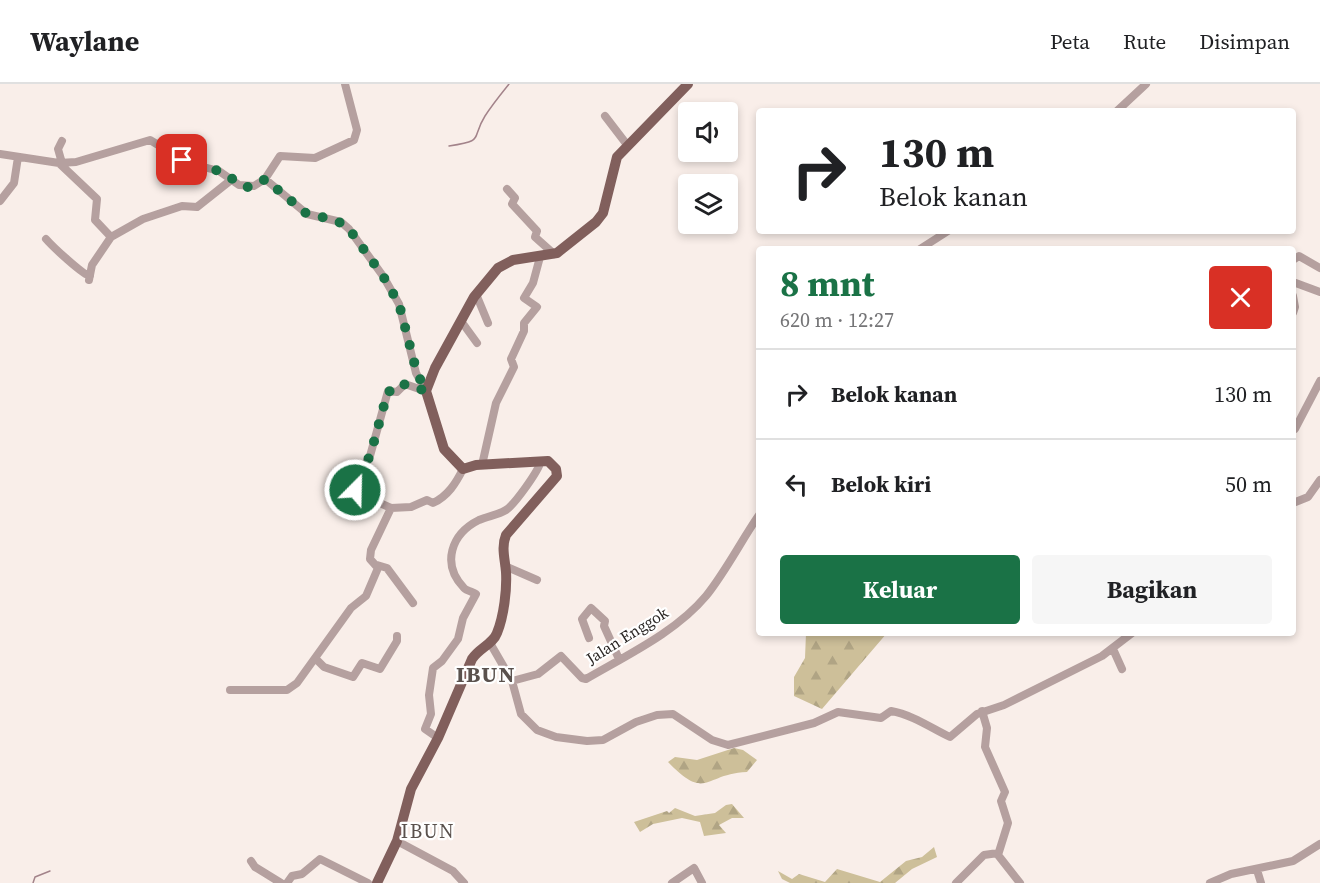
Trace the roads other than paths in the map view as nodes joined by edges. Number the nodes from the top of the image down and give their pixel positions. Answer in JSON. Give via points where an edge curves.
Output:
{"nodes":[{"id":1,"x":345,"y":84,"type":"edge"},
{"id":2,"x":688,"y":84,"type":"edge"},
{"id":3,"x":1146,"y":84,"type":"edge"},
{"id":4,"x":1120,"y":108,"type":"edge"},
{"id":5,"x":605,"y":116,"type":"dead end"},
{"id":6,"x":62,"y":141,"type":"dead end"},
{"id":7,"x":628,"y":146,"type":"junction"},
{"id":8,"x":0,"y":154,"type":"edge"},
{"id":9,"x":18,"y":157,"type":"junction"},
{"id":10,"x":60,"y":163,"type":"junction"},
{"id":11,"x":265,"y":179,"type":"junction"},
{"id":12,"x":231,"y":180,"type":"junction"},
{"id":13,"x":507,"y":189,"type":"dead end"},
{"id":14,"x":0,"y":201,"type":"edge"},
{"id":15,"x":943,"y":234,"type":"edge"},
{"id":16,"x":111,"y":237,"type":"junction"},
{"id":17,"x":46,"y":239,"type":"dead end"},
{"id":18,"x":925,"y":246,"type":"edge"},
{"id":19,"x":554,"y":254,"type":"junction"},
{"id":20,"x":540,"y":257,"type":"junction"},
{"id":21,"x":1296,"y":258,"type":"edge"},
{"id":22,"x":1320,"y":268,"type":"edge"},
{"id":23,"x":1296,"y":283,"type":"edge"},
{"id":24,"x":1320,"y":292,"type":"edge"},
{"id":25,"x":476,"y":294,"type":"junction"},
{"id":26,"x":461,"y":321,"type":"junction"},
{"id":27,"x":488,"y":323,"type":"dead end"},
{"id":28,"x":477,"y":343,"type":"dead end"},
{"id":29,"x":1320,"y":381,"type":"edge"},
{"id":30,"x":426,"y":391,"type":"junction"},
{"id":31,"x":1316,"y":398,"type":"edge"},
{"id":32,"x":1296,"y":428,"type":"edge"},
{"id":33,"x":541,"y":461,"type":"junction"},
{"id":34,"x":482,"y":465,"type":"junction"},
{"id":35,"x":463,"y":469,"type":"junction"},
{"id":36,"x":1320,"y":480,"type":"edge"},
{"id":37,"x":1296,"y":502,"type":"edge"},
{"id":38,"x":391,"y":508,"type":"junction"},
{"id":39,"x":756,"y":519,"type":"edge"},
{"id":40,"x":377,"y":565,"type":"junction"},
{"id":41,"x":505,"y":566,"type":"junction"},
{"id":42,"x":537,"y":580,"type":"dead end"},
{"id":43,"x":413,"y":603,"type":"dead end"},
{"id":44,"x":397,"y":636,"type":"dead end"},
{"id":45,"x":1128,"y":636,"type":"edge"},
{"id":46,"x":589,"y":638,"type":"dead end"},
{"id":47,"x":490,"y":643,"type":"junction"},
{"id":48,"x":1113,"y":649,"type":"junction"},
{"id":49,"x":315,"y":658,"type":"junction"},
{"id":50,"x":619,"y":658,"type":"junction"},
{"id":51,"x":1122,"y":669,"type":"dead end"},
{"id":52,"x":512,"y":681,"type":"junction"},
{"id":53,"x":230,"y":690,"type":"dead end"},
{"id":54,"x":982,"y":711,"type":"junction"},
{"id":55,"x":438,"y":738,"type":"junction"},
{"id":56,"x":397,"y":842,"type":"junction"},
{"id":57,"x":1320,"y":844,"type":"edge"},
{"id":58,"x":998,"y":853,"type":"junction"},
{"id":59,"x":251,"y":861,"type":"dead end"},
{"id":60,"x":1257,"y":870,"type":"junction"},
{"id":61,"x":281,"y":883,"type":"edge"},
{"id":62,"x":287,"y":883,"type":"edge"},
{"id":63,"x":368,"y":883,"type":"edge"},
{"id":64,"x":377,"y":883,"type":"edge"},
{"id":65,"x":464,"y":883,"type":"edge"},
{"id":66,"x":672,"y":883,"type":"edge"},
{"id":67,"x":702,"y":883,"type":"edge"},
{"id":68,"x":956,"y":883,"type":"edge"},
{"id":69,"x":1020,"y":883,"type":"edge"},
{"id":70,"x":1210,"y":883,"type":"edge"},
{"id":71,"x":1261,"y":883,"type":"edge"}],
"edges":[{"from":1,"to":11,"type":"street","via":[[357,130],[354,140],[315,158],[280,156]]},
{"from":2,"to":7,"type":"main road"},
{"from":3,"to":4,"type":"street"},
{"from":5,"to":7,"type":"street"},
{"from":6,"to":10,"type":"street","via":[[58,148]]},
{"from":7,"to":19,"type":"main road","via":[[614,163],[603,213]]},
{"from":8,"to":9,"type":"street"},
{"from":9,"to":10,"type":"street"},
{"from":9,"to":14,"type":"street","via":[[14,183]]},
{"from":10,"to":12,"type":"street","via":[[100,157],[150,140],[188,164],[219,171]]},
{"from":10,"to":16,"type":"street","via":[[97,199],[95,220]]},
{"from":11,"to":12,"type":"street","via":[[244,187]]},
{"from":11,"to":30,"type":"street","via":[[307,214],[336,220],[349,229],[399,304],[417,373]]},
{"from":12,"to":16,"type":"street","via":[[197,207],[182,206],[143,219]]},
{"from":13,"to":19,"type":"street","via":[[515,198],[512,204],[521,217],[537,231],[535,237]]},
{"from":15,"to":18,"type":"street"},
{"from":16,"to":17,"type":"street","via":[[92,265],[89,278]]},
{"from":19,"to":20,"type":"main road"},
{"from":20,"to":25,"type":"main road","via":[[507,262],[489,276]]},
{"from":20,"to":34,"type":"street","via":[[524,298],[537,307],[524,323],[511,359],[514,367],[497,399]]},
{"from":21,"to":22,"type":"street"},
{"from":23,"to":24,"type":"street"},
{"from":25,"to":26,"type":"main road"},
{"from":25,"to":27,"type":"street"},
{"from":26,"to":28,"type":"street"},
{"from":26,"to":30,"type":"main road"},
{"from":29,"to":31,"type":"street"},
{"from":30,"to":35,"type":"main road","via":[[444,449]]},
{"from":30,"to":38,"type":"street","via":[[405,384],[397,392],[388,391],[370,456],[352,487]]},
{"from":31,"to":32,"type":"street"},
{"from":33,"to":34,"type":"main road"},
{"from":33,"to":41,"type":"main road","via":[[554,466],[556,479],[506,535]]},
{"from":33,"to":55,"type":"street","via":[[508,509],[477,521],[455,540],[452,548],[451,567],[465,589],[476,594],[463,618],[458,639],[432,671],[431,714],[425,729]]},
{"from":34,"to":35,"type":"main road"},
{"from":35,"to":38,"type":"street","via":[[438,501]]},
{"from":36,"to":37,"type":"street","via":[[1308,497]]},
{"from":38,"to":40,"type":"street","via":[[371,550],[370,559]]},
{"from":39,"to":50,"type":"street","name":"Jalan Enggok","via":[[699,604],[651,641]]},
{"from":40,"to":43,"type":"street","via":[[387,568]]},
{"from":40,"to":49,"type":"street","via":[[366,596],[351,608]]},
{"from":41,"to":42,"type":"street"},
{"from":41,"to":47,"type":"main road","via":[[497,634]]},
{"from":44,"to":49,"type":"street","via":[[380,669],[362,663],[353,677],[324,667]]},
{"from":45,"to":48,"type":"street"},
{"from":46,"to":50,"type":"street","via":[[582,619],[591,609],[605,621]]},
{"from":47,"to":52,"type":"street"},
{"from":47,"to":55,"type":"main road","via":[[478,649],[472,659]]},
{"from":48,"to":51,"type":"street"},
{"from":48,"to":54,"type":"street","via":[[1036,690]]},
{"from":49,"to":53,"type":"street","via":[[287,690]]},
{"from":50,"to":52,"type":"street","name":"Jalan Enggok","via":[[584,679],[561,656],[538,674]]},
{"from":52,"to":54,"type":"street","via":[[521,714],[537,730],[588,741],[603,740],[650,717],[673,714],[712,740],[728,745],[813,723],[838,712],[881,718],[891,711],[936,727],[950,737]]},
{"from":54,"to":58,"type":"street","via":[[987,728],[985,747],[1005,792],[1001,801],[1008,823]]},
{"from":55,"to":56,"type":"main road","via":[[411,789]]},
{"from":56,"to":64,"type":"main road"},
{"from":56,"to":65,"type":"street","via":[[453,871]]},
{"from":57,"to":60,"type":"street","via":[[1293,861]]},
{"from":58,"to":68,"type":"street","via":[[984,855]]},
{"from":58,"to":69,"type":"street"},
{"from":59,"to":61,"type":"street"},
{"from":60,"to":70,"type":"street","via":[[1231,874]]},
{"from":60,"to":71,"type":"street"},
{"from":62,"to":63,"type":"street","via":[[320,859]]},
{"from":66,"to":67,"type":"street","via":[[694,868]]}]}
